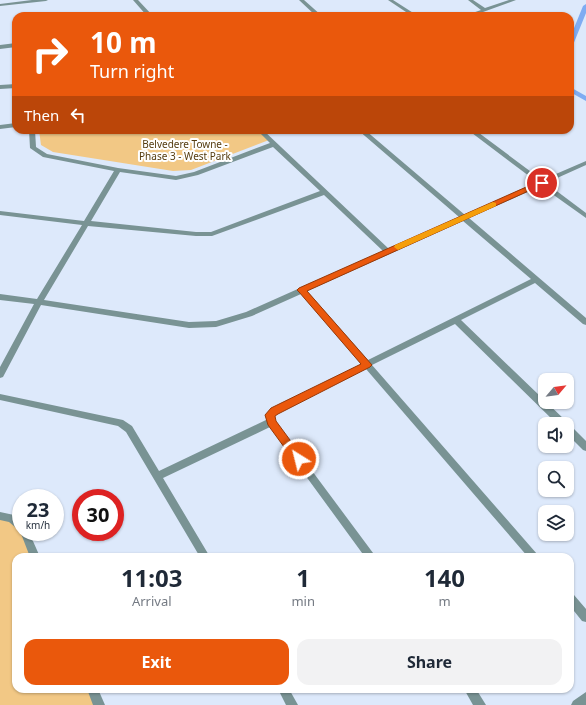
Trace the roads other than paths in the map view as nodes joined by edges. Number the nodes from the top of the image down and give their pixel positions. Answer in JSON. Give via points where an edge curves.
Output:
{"nodes":[{"id":1,"x":46,"y":0,"type":"edge"},
{"id":2,"x":134,"y":0,"type":"edge"},
{"id":3,"x":301,"y":0,"type":"edge"},
{"id":4,"x":390,"y":0,"type":"edge"},
{"id":5,"x":470,"y":0,"type":"edge"},
{"id":6,"x":514,"y":0,"type":"edge"},
{"id":7,"x":0,"y":5,"type":"edge"},
{"id":8,"x":485,"y":10,"type":"junction"},
{"id":9,"x":146,"y":12,"type":"edge"},
{"id":10,"x":314,"y":12,"type":"edge"},
{"id":11,"x":409,"y":12,"type":"edge"},
{"id":12,"x":479,"y":12,"type":"edge"},
{"id":13,"x":12,"y":46,"type":"edge"},
{"id":14,"x":0,"y":47,"type":"edge"},
{"id":15,"x":12,"y":86,"type":"edge"},
{"id":16,"x":0,"y":87,"type":"edge"},
{"id":17,"x":12,"y":126,"type":"edge"},
{"id":18,"x":0,"y":127,"type":"edge"},
{"id":19,"x":32,"y":134,"type":"edge"},
{"id":20,"x":264,"y":134,"type":"edge"},
{"id":21,"x":366,"y":134,"type":"edge"},
{"id":22,"x":476,"y":134,"type":"edge"},
{"id":23,"x":274,"y":144,"type":"junction"},
{"id":24,"x":586,"y":163,"type":"edge"},
{"id":25,"x":118,"y":170,"type":"junction"},
{"id":26,"x":542,"y":183,"type":"junction"},
{"id":27,"x":324,"y":192,"type":"junction"},
{"id":28,"x":0,"y":213,"type":"edge"},
{"id":29,"x":586,"y":216,"type":"edge"},
{"id":30,"x":463,"y":218,"type":"junction"},
{"id":31,"x":86,"y":223,"type":"junction"},
{"id":32,"x":388,"y":252,"type":"junction"},
{"id":33,"x":536,"y":280,"type":"junction"},
{"id":34,"x":302,"y":290,"type":"junction"},
{"id":35,"x":0,"y":297,"type":"edge"},
{"id":36,"x":39,"y":302,"type":"junction"},
{"id":37,"x":456,"y":320,"type":"junction"},
{"id":38,"x":586,"y":322,"type":"edge"},
{"id":39,"x":367,"y":365,"type":"junction"},
{"id":40,"x":0,"y":375,"type":"edge"},
{"id":41,"x":0,"y":397,"type":"edge"},
{"id":42,"x":556,"y":417,"type":"edge"},
{"id":43,"x":271,"y":422,"type":"junction"},
{"id":44,"x":574,"y":435,"type":"edge"},
{"id":45,"x":586,"y":446,"type":"edge"},
{"id":46,"x":157,"y":476,"type":"junction"},
{"id":47,"x":0,"y":516,"type":"edge"},
{"id":48,"x":12,"y":519,"type":"edge"},
{"id":49,"x":28,"y":541,"type":"edge"},
{"id":50,"x":33,"y":553,"type":"edge"},
{"id":51,"x":203,"y":553,"type":"edge"},
{"id":52,"x":368,"y":553,"type":"edge"},
{"id":53,"x":531,"y":553,"type":"edge"},
{"id":54,"x":574,"y":602,"type":"edge"},
{"id":55,"x":586,"y":616,"type":"edge"},
{"id":56,"x":94,"y":693,"type":"edge"},
{"id":57,"x":285,"y":693,"type":"edge"},
{"id":58,"x":471,"y":693,"type":"edge"},
{"id":59,"x":586,"y":698,"type":"edge"},
{"id":60,"x":99,"y":705,"type":"edge"},
{"id":61,"x":292,"y":705,"type":"edge"},
{"id":62,"x":480,"y":705,"type":"edge"},
{"id":63,"x":577,"y":705,"type":"edge"}],
"edges":[{"from":1,"to":7,"type":"street"},
{"from":2,"to":9,"type":"street"},
{"from":3,"to":10,"type":"street"},
{"from":4,"to":11,"type":"street"},
{"from":5,"to":8,"type":"street"},
{"from":6,"to":8,"type":"street"},
{"from":8,"to":12,"type":"street"},
{"from":13,"to":14,"type":"street"},
{"from":15,"to":16,"type":"street"},
{"from":17,"to":18,"type":"street"},
{"from":19,"to":25,"type":"street","via":[[34,148],[45,156]]},
{"from":20,"to":23,"type":"street"},
{"from":21,"to":30,"type":"street"},
{"from":22,"to":26,"type":"street"},
{"from":23,"to":25,"type":"street","via":[[196,174],[176,178]]},
{"from":23,"to":27,"type":"street"},
{"from":24,"to":26,"type":"street"},
{"from":25,"to":31,"type":"street"},
{"from":26,"to":29,"type":"street"},
{"from":26,"to":30,"type":"street"},
{"from":27,"to":31,"type":"street","via":[[212,234]]},
{"from":27,"to":32,"type":"street"},
{"from":28,"to":31,"type":"street"},
{"from":30,"to":32,"type":"street"},
{"from":30,"to":33,"type":"street"},
{"from":31,"to":36,"type":"street"},
{"from":32,"to":34,"type":"street"},
{"from":33,"to":37,"type":"street"},
{"from":33,"to":38,"type":"street"},
{"from":34,"to":36,"type":"street","via":[[249,314],[216,324],[189,325]]},
{"from":34,"to":39,"type":"street"},
{"from":35,"to":36,"type":"street"},
{"from":36,"to":40,"type":"street"},
{"from":37,"to":39,"type":"street"},
{"from":37,"to":42,"type":"street"},
{"from":39,"to":43,"type":"street","via":[[274,411],[270,415]]},
{"from":39,"to":53,"type":"street"},
{"from":41,"to":46,"type":"street","via":[[120,423],[129,429]]},
{"from":43,"to":46,"type":"street"},
{"from":43,"to":52,"type":"street"},
{"from":44,"to":45,"type":"street"},
{"from":46,"to":51,"type":"street"},
{"from":47,"to":48,"type":"street"},
{"from":49,"to":50,"type":"street"},
{"from":54,"to":55,"type":"street"},
{"from":56,"to":60,"type":"street"},
{"from":57,"to":61,"type":"street"},
{"from":58,"to":62,"type":"street"},
{"from":59,"to":63,"type":"street"}]}
